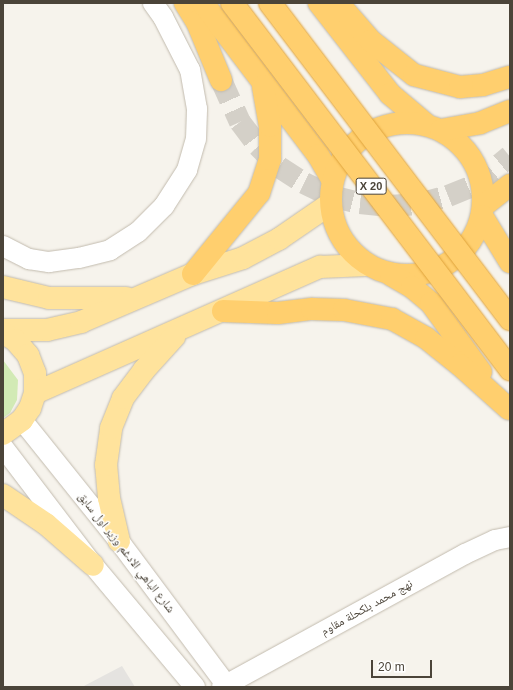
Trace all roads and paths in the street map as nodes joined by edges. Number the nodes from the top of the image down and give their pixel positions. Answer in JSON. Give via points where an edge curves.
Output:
{"nodes":[{"id":1,"x":153,"y":3,"type":"edge"},
{"id":2,"x":185,"y":3,"type":"edge"},
{"id":3,"x":203,"y":3,"type":"edge"},
{"id":4,"x":232,"y":3,"type":"edge"},
{"id":5,"x":270,"y":3,"type":"edge"},
{"id":6,"x":319,"y":3,"type":"edge"},
{"id":7,"x":338,"y":3,"type":"edge"},
{"id":8,"x":510,"y":77,"type":"edge"},
{"id":9,"x":221,"y":80,"type":"tunnel mouth"},
{"id":10,"x":262,"y":84,"type":"junction"},
{"id":11,"x":510,"y":112,"type":"edge"},
{"id":12,"x":434,"y":128,"type":"junction"},
{"id":13,"x":332,"y":179,"type":"junction"},
{"id":14,"x":510,"y":185,"type":"edge"},
{"id":15,"x":330,"y":204,"type":"junction"},
{"id":16,"x":482,"y":211,"type":"junction"},
{"id":17,"x":3,"y":246,"type":"edge"},
{"id":18,"x":510,"y":262,"type":"edge"},
{"id":19,"x":366,"y":264,"type":"junction"},
{"id":20,"x":193,"y":274,"type":"junction"},
{"id":21,"x":389,"y":274,"type":"junction"},
{"id":22,"x":3,"y":287,"type":"edge"},
{"id":23,"x":146,"y":297,"type":"junction"},
{"id":24,"x":222,"y":311,"type":"junction"},
{"id":25,"x":510,"y":319,"type":"edge"},
{"id":26,"x":3,"y":330,"type":"edge"},
{"id":27,"x":181,"y":330,"type":"junction"},
{"id":28,"x":3,"y":334,"type":"edge"},
{"id":29,"x":510,"y":369,"type":"edge"},
{"id":30,"x":35,"y":393,"type":"junction"},
{"id":31,"x":509,"y":410,"type":"edge"},
{"id":32,"x":22,"y":420,"type":"junction"},
{"id":33,"x":3,"y":434,"type":"edge"},
{"id":34,"x":3,"y":447,"type":"edge"},
{"id":35,"x":3,"y":495,"type":"edge"},
{"id":36,"x":510,"y":537,"type":"edge"},
{"id":37,"x":119,"y":541,"type":"junction"},
{"id":38,"x":94,"y":565,"type":"junction"},
{"id":39,"x":225,"y":686,"type":"edge"},
{"id":40,"x":195,"y":687,"type":"edge"}],
"edges":[{"from":1,"to":17,"type":"street","via":[[190,70],[197,116],[196,138],[187,170],[164,206],[138,232],[110,250],[49,262],[29,259]]},
{"from":2,"to":9,"type":"highway","via":[[198,22]]},
{"from":3,"to":10,"type":"highway"},
{"from":4,"to":29,"type":"highway","number":"X 20","bridge":true},
{"from":5,"to":25,"type":"highway","number":"X 20","bridge":true},
{"from":6,"to":12,"type":"highway","via":[[390,94]]},
{"from":7,"to":8,"type":"highway","via":[[371,41],[414,75],[460,87],[483,85]]},
{"from":10,"to":13,"type":"highway","via":[[318,155]]},
{"from":10,"to":20,"type":"highway","via":[[270,126],[270,159],[259,194]]},
{"from":11,"to":12,"type":"highway","via":[[480,123]]},
{"from":12,"to":13,"type":"highway","via":[[403,122],[380,127],[358,139],[342,157]]},
{"from":12,"to":16,"type":"highway","via":[[459,144],[474,162],[482,183]]},
{"from":13,"to":15,"type":"highway"},
{"from":14,"to":16,"type":"highway"},
{"from":15,"to":19,"type":"highway","via":[[335,227],[348,248]]},
{"from":15,"to":20,"type":"main road","via":[[279,239],[242,258]]},
{"from":16,"to":18,"type":"highway"},
{"from":16,"to":21,"type":"highway","via":[[469,243],[457,257],[437,270],[413,276]]},
{"from":19,"to":21,"type":"highway"},
{"from":19,"to":24,"type":"main road","via":[[320,267]]},
{"from":20,"to":23,"type":"main road"},
{"from":21,"to":31,"type":"highway","via":[[412,287],[431,303]]},
{"from":22,"to":23,"type":"main road","via":[[49,298],[87,300]]},
{"from":23,"to":26,"type":"main road","via":[[81,322],[47,330]]},
{"from":24,"to":27,"type":"main road"},
{"from":24,"to":31,"type":"highway","via":[[278,313],[312,308],[344,310],[392,319],[426,338]]},
{"from":27,"to":30,"type":"main road"},
{"from":27,"to":37,"type":"main road","via":[[144,370],[123,398],[111,428],[106,465],[109,498]]},
{"from":28,"to":30,"type":"main road","via":[[15,340],[28,355],[35,373]]},
{"from":30,"to":32,"type":"main road","via":[[30,408]]},
{"from":32,"to":33,"type":"main road"},
{"from":32,"to":37,"type":"street","name":"شارع الباهي الادغم وزير اول سابق"},
{"from":34,"to":38,"type":"street"},
{"from":35,"to":38,"type":"main road","via":[[46,524]]},
{"from":36,"to":39,"type":"street","name":"نهج محمد بلكحلة مقاوم","via":[[495,540],[465,554]]},
{"from":37,"to":39,"type":"street","name":"شارع الباهي الادغم وزير اول سابق"},
{"from":38,"to":40,"type":"street"}]}
